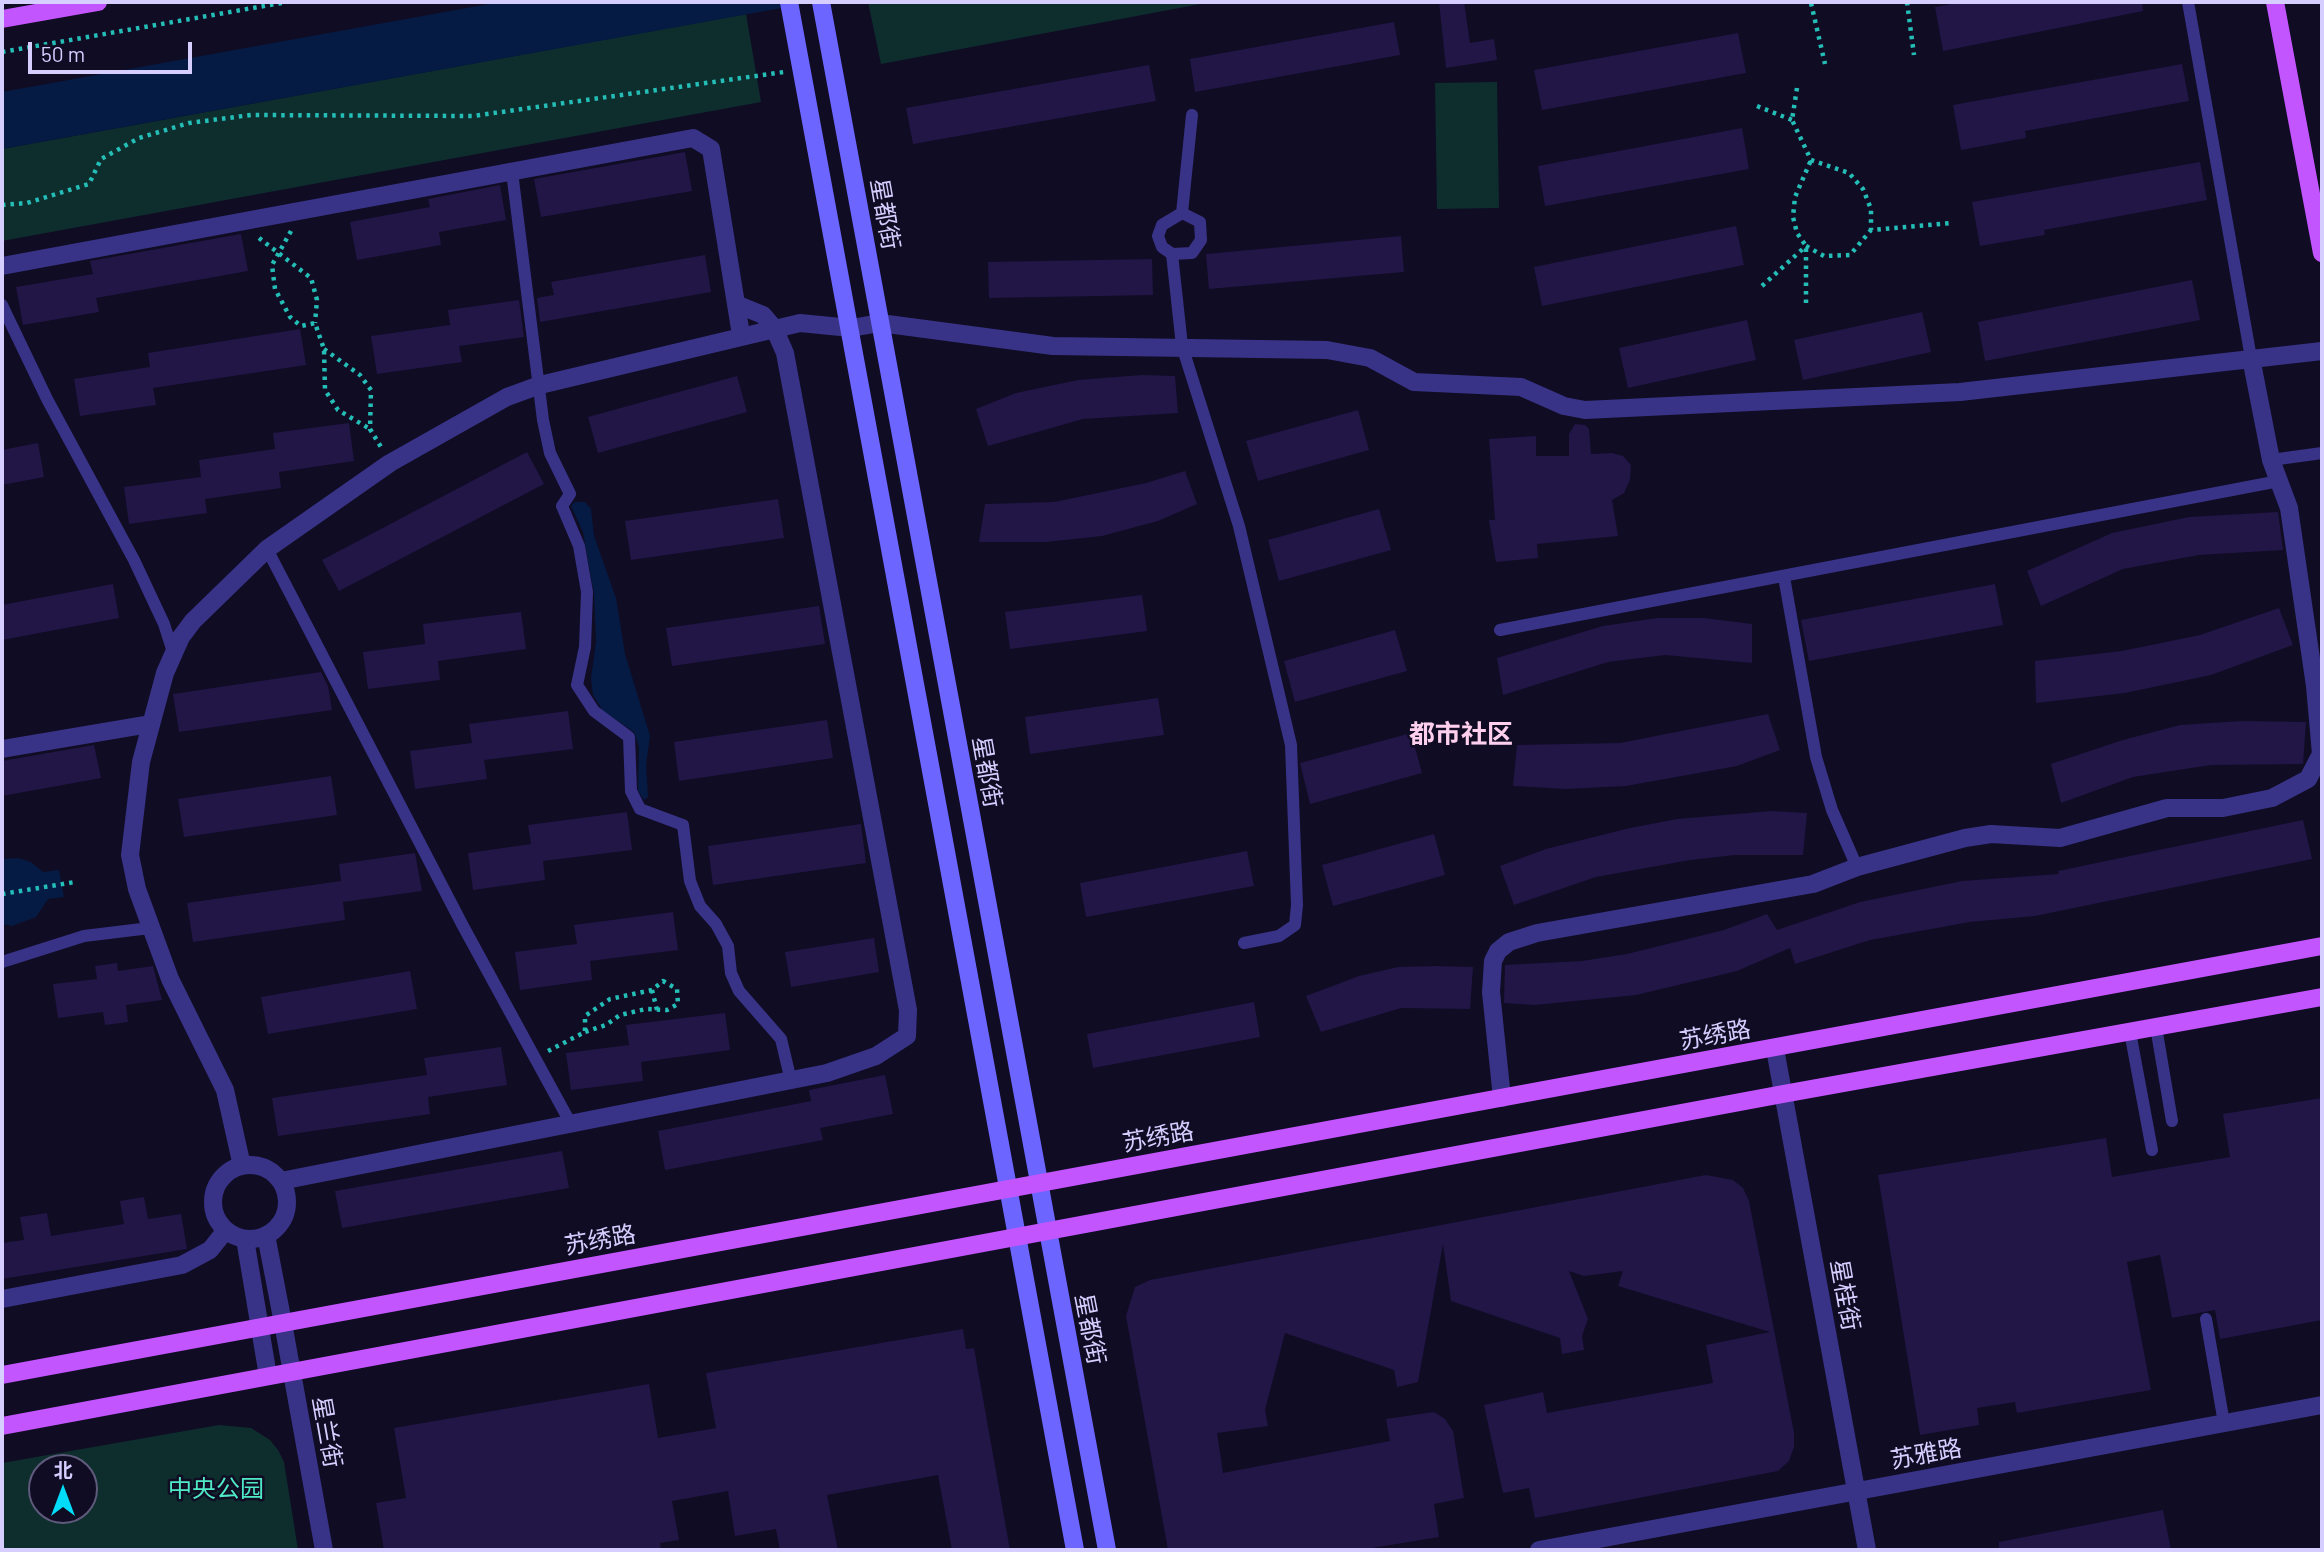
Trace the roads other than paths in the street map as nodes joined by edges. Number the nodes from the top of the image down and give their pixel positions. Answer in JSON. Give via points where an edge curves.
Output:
{"nodes":[{"id":1,"x":97,"y":2,"type":"edge"},
{"id":2,"x":2188,"y":2,"type":"edge"},
{"id":3,"x":2275,"y":2,"type":"edge"},
{"id":4,"x":822,"y":5,"type":"edge"},
{"id":5,"x":790,"y":8,"type":"edge"},
{"id":6,"x":2,"y":19,"type":"edge"},
{"id":7,"x":1192,"y":115,"type":"dead end"},
{"id":8,"x":512,"y":172,"type":"junction"},
{"id":9,"x":1182,"y":213,"type":"junction"},
{"id":10,"x":2322,"y":253,"type":"edge"},
{"id":11,"x":1172,"y":254,"type":"junction"},
{"id":12,"x":2,"y":266,"type":"edge"},
{"id":13,"x":736,"y":304,"type":"junction"},
{"id":14,"x":2,"y":305,"type":"edge"},
{"id":15,"x":880,"y":323,"type":"junction"},
{"id":16,"x":774,"y":328,"type":"junction"},
{"id":17,"x":851,"y":328,"type":"junction"},
{"id":18,"x":741,"y":335,"type":"junction"},
{"id":19,"x":1182,"y":346,"type":"junction"},
{"id":20,"x":2322,"y":351,"type":"edge"},
{"id":21,"x":2251,"y":358,"type":"junction"},
{"id":22,"x":540,"y":385,"type":"junction"},
{"id":23,"x":2322,"y":453,"type":"edge"},
{"id":24,"x":2271,"y":460,"type":"junction"},
{"id":25,"x":2279,"y":481,"type":"junction"},
{"id":26,"x":267,"y":549,"type":"junction"},
{"id":27,"x":1784,"y":577,"type":"junction"},
{"id":28,"x":1500,"y":630,"type":"dead end"},
{"id":29,"x":173,"y":652,"type":"junction"},
{"id":30,"x":150,"y":724,"type":"junction"},
{"id":31,"x":2,"y":749,"type":"edge"},
{"id":32,"x":1857,"y":867,"type":"junction"},
{"id":33,"x":150,"y":928,"type":"junction"},
{"id":34,"x":1244,"y":943,"type":"dead end"},
{"id":35,"x":2322,"y":946,"type":"edge"},
{"id":36,"x":2,"y":962,"type":"edge"},
{"id":37,"x":2322,"y":998,"type":"edge"},
{"id":38,"x":2156,"y":1027,"type":"junction"},
{"id":39,"x":2130,"y":1032,"type":"junction"},
{"id":40,"x":1775,"y":1049,"type":"junction"},
{"id":41,"x":791,"y":1082,"type":"junction"},
{"id":42,"x":1783,"y":1094,"type":"junction"},
{"id":43,"x":1502,"y":1098,"type":"junction"},
{"id":44,"x":2172,"y":1121,"type":"dead end"},
{"id":45,"x":571,"y":1124,"type":"junction"},
{"id":46,"x":2152,"y":1150,"type":"dead end"},
{"id":47,"x":242,"y":1167,"type":"junction"},
{"id":48,"x":281,"y":1181,"type":"junction"},
{"id":49,"x":1038,"y":1184,"type":"junction"},
{"id":50,"x":1007,"y":1190,"type":"junction"},
{"id":51,"x":226,"y":1230,"type":"junction"},
{"id":52,"x":1047,"y":1233,"type":"junction"},
{"id":53,"x":266,"y":1235,"type":"junction"},
{"id":54,"x":1017,"y":1238,"type":"junction"},
{"id":55,"x":246,"y":1239,"type":"junction"},
{"id":56,"x":2,"y":1299,"type":"edge"},
{"id":57,"x":2206,"y":1319,"type":"dead end"},
{"id":58,"x":283,"y":1323,"type":"junction"},
{"id":59,"x":261,"y":1327,"type":"junction"},
{"id":60,"x":291,"y":1372,"type":"junction"},
{"id":61,"x":2,"y":1375,"type":"edge"},
{"id":62,"x":268,"y":1376,"type":"junction"},
{"id":63,"x":2322,"y":1405,"type":"edge"},
{"id":64,"x":2224,"y":1423,"type":"junction"},
{"id":65,"x":2,"y":1426,"type":"edge"},
{"id":66,"x":1856,"y":1491,"type":"junction"},
{"id":67,"x":324,"y":1550,"type":"edge"},
{"id":68,"x":1075,"y":1550,"type":"edge"},
{"id":69,"x":1107,"y":1550,"type":"edge"},
{"id":70,"x":1539,"y":1550,"type":"edge"},
{"id":71,"x":1867,"y":1550,"type":"edge"}],
"edges":[{"from":1,"to":6,"type":"main road"},
{"from":2,"to":21,"type":"lane"},
{"from":3,"to":10,"type":"main road"},
{"from":4,"to":15,"type":"main road","name":"星都街"},
{"from":5,"to":17,"type":"main road"},
{"from":7,"to":9,"type":"lane"},
{"from":8,"to":12,"type":"street"},
{"from":8,"to":13,"type":"street","via":[[693,138],[711,149]]},
{"from":8,"to":22,"type":"lane"},
{"from":9,"to":11,"type":"lane","via":[[1162,225],[1158,236],[1161,247]]},
{"from":9,"to":11,"type":"lane","via":[[1200,222],[1201,240],[1192,253]]},
{"from":11,"to":19,"type":"lane"},
{"from":13,"to":16,"type":"street","via":[[763,315]]},
{"from":13,"to":18,"type":"street"},
{"from":14,"to":29,"type":"lane","via":[[47,400],[134,560]]},
{"from":15,"to":17,"type":"street"},
{"from":15,"to":19,"type":"street","via":[[1000,342]]},
{"from":15,"to":49,"type":"main road","name":"星都街"},
{"from":16,"to":17,"type":"street","via":[[800,323]]},
{"from":16,"to":18,"type":"street"},
{"from":16,"to":41,"type":"street","via":[[785,353],[810,473],[909,1021],[903,1041],[876,1056]]},
{"from":17,"to":50,"type":"main road"},
{"from":18,"to":22,"type":"street"},
{"from":19,"to":21,"type":"street","via":[[1352,354],[1385,364],[1414,382],[1521,387],[1585,410],[1960,392]]},
{"from":19,"to":34,"type":"lane","via":[[1239,526],[1291,745],[1295,925],[1279,936]]},
{"from":20,"to":21,"type":"street"},
{"from":21,"to":24,"type":"street"},
{"from":22,"to":26,"type":"street","via":[[481,410],[390,463]]},
{"from":22,"to":41,"type":"lane","via":[[550,453],[570,494],[562,506],[579,546],[587,592],[585,647],[577,685],[594,711],[629,737],[631,791],[639,809],[683,825],[690,881],[700,906],[728,946],[739,991],[781,1039]]},
{"from":23,"to":24,"type":"lane"},
{"from":24,"to":25,"type":"street"},
{"from":25,"to":27,"type":"lane"},
{"from":25,"to":32,"type":"street","via":[[2288,508],[2315,685],[2321,754],[2308,779],[2272,798],[2223,808],[2167,808],[2060,838],[1991,834]]},
{"from":26,"to":29,"type":"street","via":[[193,621]]},
{"from":26,"to":45,"type":"lane"},
{"from":27,"to":28,"type":"lane"},
{"from":27,"to":32,"type":"lane","via":[[1816,757],[1832,810]]},
{"from":29,"to":30,"type":"street"},
{"from":30,"to":31,"type":"street"},
{"from":30,"to":33,"type":"street","via":[[130,855]]},
{"from":32,"to":43,"type":"street","via":[[1813,884],[1537,933],[1502,946],[1493,961],[1491,992]]},
{"from":33,"to":36,"type":"lane","via":[[83,936]]},
{"from":33,"to":47,"type":"street","via":[[225,1090]]},
{"from":35,"to":40,"type":"main road","name":"苏绣路"},
{"from":37,"to":38,"type":"main road"},
{"from":38,"to":39,"type":"main road"},
{"from":38,"to":44,"type":"lane"},
{"from":39,"to":42,"type":"main road"},
{"from":39,"to":46,"type":"lane"},
{"from":40,"to":42,"type":"street","name":"星桂街"},
{"from":40,"to":43,"type":"main road","name":"苏绣路"},
{"from":41,"to":45,"type":"street"},
{"from":42,"to":52,"type":"main road"},
{"from":42,"to":66,"type":"street","name":"星桂街"},
{"from":43,"to":49,"type":"main road","name":"苏绣路"},
{"from":45,"to":48,"type":"street"},
{"from":47,"to":48,"type":"street","via":[[259,1167]]},
{"from":47,"to":51,"type":"street","via":[[224,1176],[214,1194],[215,1214]]},
{"from":48,"to":53,"type":"street","via":[[287,1196],[286,1212],[279,1226]]},
{"from":49,"to":50,"type":"main road","name":"苏绣路"},
{"from":49,"to":52,"type":"main road","name":"星都街"},
{"from":50,"to":54,"type":"main road"},
{"from":50,"to":58,"type":"main road","name":"苏绣路"},
{"from":51,"to":55,"type":"street"},
{"from":51,"to":56,"type":"street","via":[[210,1250],[182,1265]]},
{"from":52,"to":54,"type":"main road"},
{"from":52,"to":69,"type":"main road","name":"星都街"},
{"from":53,"to":55,"type":"street"},
{"from":53,"to":58,"type":"street","name":"星兰街"},
{"from":54,"to":60,"type":"main road"},
{"from":54,"to":68,"type":"main road"},
{"from":55,"to":59,"type":"street"},
{"from":57,"to":64,"type":"lane"},
{"from":58,"to":59,"type":"main road","name":"苏绣路"},
{"from":58,"to":60,"type":"street","name":"星兰街"},
{"from":59,"to":61,"type":"main road","name":"苏绣路"},
{"from":59,"to":62,"type":"street"},
{"from":60,"to":62,"type":"main road"},
{"from":60,"to":67,"type":"street","name":"星兰街"},
{"from":62,"to":65,"type":"main road"},
{"from":63,"to":64,"type":"street","name":"苏雅路"},
{"from":64,"to":66,"type":"street","name":"苏雅路"},
{"from":66,"to":70,"type":"street","name":"苏雅路"},
{"from":66,"to":71,"type":"street","name":"星桂街"}]}
